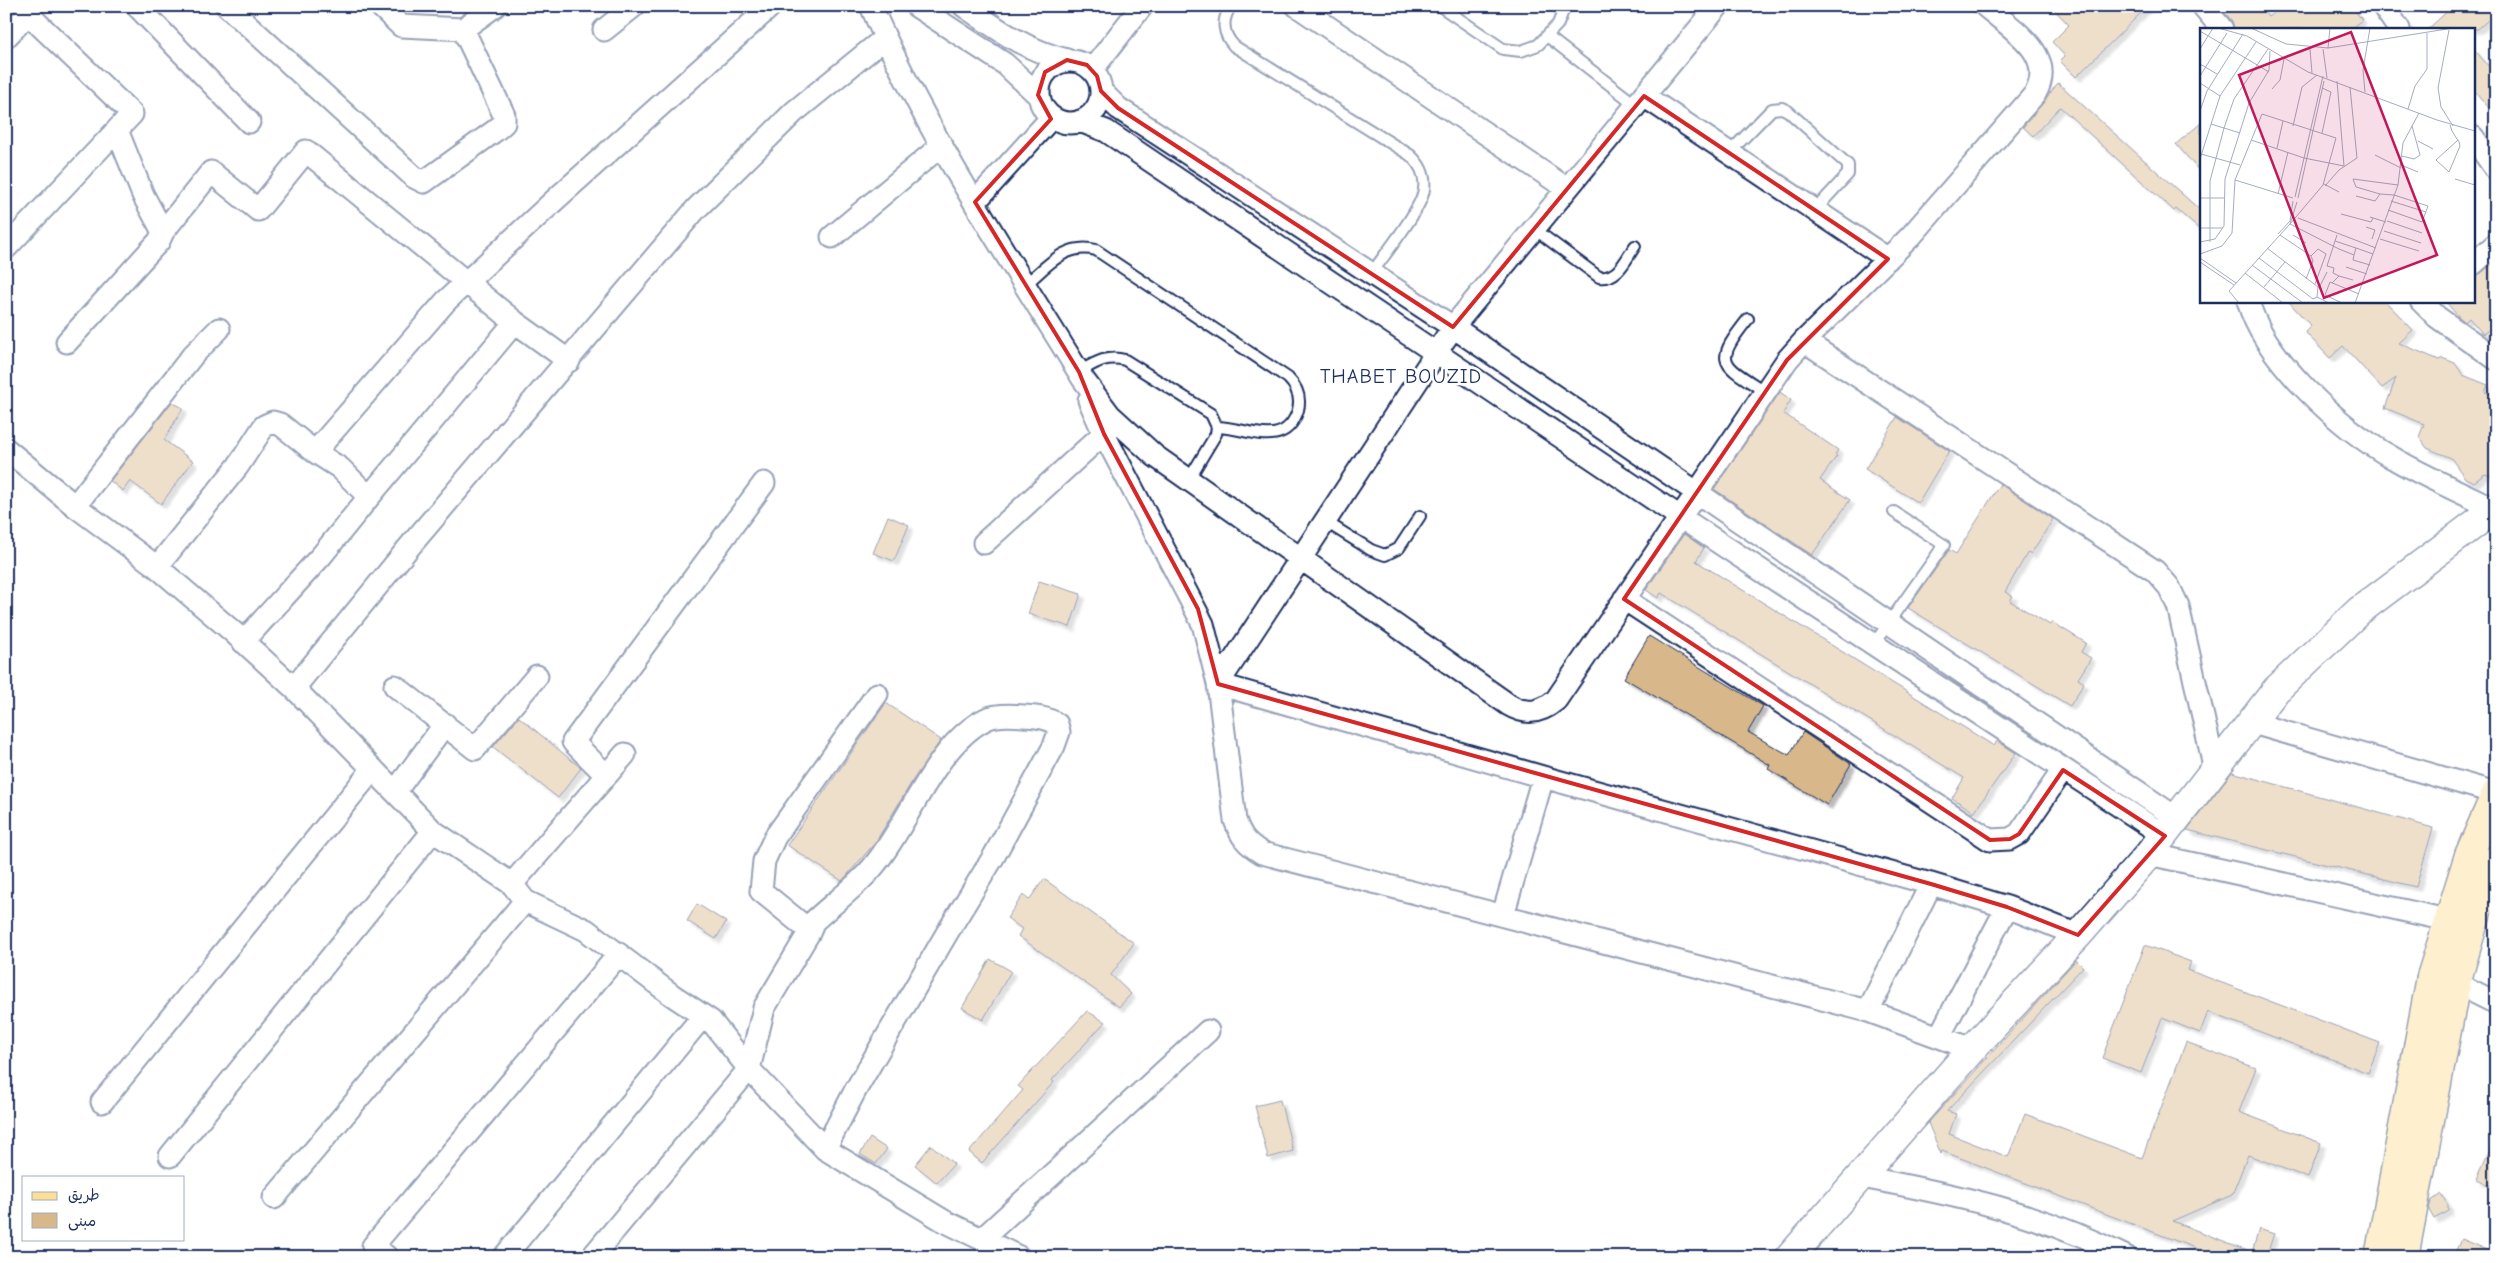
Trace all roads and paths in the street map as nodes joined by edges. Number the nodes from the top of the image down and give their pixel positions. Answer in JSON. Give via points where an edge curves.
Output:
{"nodes":[{"id":1,"x":136,"y":6,"type":"edge"},
{"id":2,"x":227,"y":6,"type":"edge"},
{"id":3,"x":380,"y":6,"type":"edge"},
{"id":4,"x":495,"y":6,"type":"edge"},
{"id":5,"x":634,"y":6,"type":"edge"},
{"id":6,"x":771,"y":6,"type":"edge"},
{"id":7,"x":871,"y":6,"type":"edge"},
{"id":8,"x":916,"y":6,"type":"edge"},
{"id":9,"x":964,"y":6,"type":"edge"},
{"id":10,"x":1142,"y":6,"type":"edge"},
{"id":11,"x":1231,"y":6,"type":"edge"},
{"id":12,"x":1297,"y":6,"type":"edge"},
{"id":13,"x":1440,"y":6,"type":"edge"},
{"id":14,"x":1565,"y":6,"type":"edge"},
{"id":15,"x":1718,"y":6,"type":"edge"},
{"id":16,"x":1985,"y":6,"type":"edge"},
{"id":17,"x":2203,"y":6,"type":"edge"},
{"id":18,"x":2383,"y":6,"type":"edge"},
{"id":19,"x":2221,"y":28,"type":"edge"},
{"id":20,"x":2398,"y":28,"type":"edge"},
{"id":21,"x":463,"y":29,"type":"junction"},
{"id":22,"x":604,"y":30,"type":"dead end"},
{"id":23,"x":1547,"y":36,"type":"junction"},
{"id":24,"x":6,"y":37,"type":"edge"},
{"id":25,"x":885,"y":38,"type":"junction"},
{"id":26,"x":1067,"y":60,"type":"junction"},
{"id":27,"x":1092,"y":70,"type":"junction"},
{"id":28,"x":1101,"y":91,"type":"junction"},
{"id":29,"x":1038,"y":95,"type":"junction"},
{"id":30,"x":1640,"y":100,"type":"junction"},
{"id":31,"x":1052,"y":118,"type":"junction"},
{"id":32,"x":1080,"y":121,"type":"junction"},
{"id":33,"x":249,"y":122,"type":"dead end"},
{"id":34,"x":117,"y":130,"type":"junction"},
{"id":35,"x":2474,"y":138,"type":"edge"},
{"id":36,"x":942,"y":145,"type":"junction"},
{"id":37,"x":1729,"y":153,"type":"junction"},
{"id":38,"x":2496,"y":170,"type":"edge"},
{"id":39,"x":1566,"y":188,"type":"junction"},
{"id":40,"x":975,"y":202,"type":"junction"},
{"id":41,"x":1815,"y":210,"type":"junction"},
{"id":42,"x":1533,"y":228,"type":"junction"},
{"id":43,"x":163,"y":232,"type":"junction"},
{"id":44,"x":832,"y":237,"type":"dead end"},
{"id":45,"x":2496,"y":244,"type":"edge"},
{"id":46,"x":1636,"y":246,"type":"dead end"},
{"id":47,"x":6,"y":248,"type":"edge"},
{"id":48,"x":1888,"y":259,"type":"junction"},
{"id":49,"x":2474,"y":263,"type":"edge"},
{"id":50,"x":1371,"y":274,"type":"junction"},
{"id":51,"x":466,"y":282,"type":"junction"},
{"id":52,"x":1026,"y":284,"type":"junction"},
{"id":53,"x":2248,"y":302,"type":"edge"},
{"id":54,"x":2426,"y":303,"type":"edge"},
{"id":55,"x":1748,"y":319,"type":"dead end"},
{"id":56,"x":515,"y":322,"type":"junction"},
{"id":57,"x":1453,"y":326,"type":"junction"},
{"id":58,"x":219,"y":329,"type":"dead end"},
{"id":59,"x":1804,"y":341,"type":"junction"},
{"id":60,"x":67,"y":342,"type":"dead end"},
{"id":61,"x":1434,"y":353,"type":"junction"},
{"id":62,"x":2496,"y":359,"type":"edge"},
{"id":63,"x":569,"y":361,"type":"junction"},
{"id":64,"x":1079,"y":372,"type":"junction"},
{"id":65,"x":1764,"y":391,"type":"junction"},
{"id":66,"x":1217,"y":427,"type":"junction"},
{"id":67,"x":1110,"y":428,"type":"junction"},
{"id":68,"x":6,"y":449,"type":"edge"},
{"id":69,"x":315,"y":452,"type":"junction"},
{"id":70,"x":1189,"y":479,"type":"junction"},
{"id":71,"x":764,"y":483,"type":"dead end"},
{"id":72,"x":1696,"y":491,"type":"junction"},
{"id":73,"x":369,"y":497,"type":"junction"},
{"id":74,"x":75,"y":506,"type":"junction"},
{"id":75,"x":2496,"y":509,"type":"edge"},
{"id":76,"x":1894,"y":512,"type":"dead end"},
{"id":77,"x":1420,"y":516,"type":"dead end"},
{"id":78,"x":1680,"y":516,"type":"junction"},
{"id":79,"x":1326,"y":522,"type":"junction"},
{"id":80,"x":984,"y":543,"type":"dead end"},
{"id":81,"x":1302,"y":558,"type":"junction"},
{"id":82,"x":157,"y":567,"type":"junction"},
{"id":83,"x":1624,"y":599,"type":"junction"},
{"id":84,"x":1889,"y":623,"type":"junction"},
{"id":85,"x":243,"y":642,"type":"junction"},
{"id":86,"x":1874,"y":644,"type":"junction"},
{"id":87,"x":537,"y":676,"type":"dead end"},
{"id":88,"x":1218,"y":684,"type":"junction"},
{"id":89,"x":395,"y":686,"type":"dead end"},
{"id":90,"x":294,"y":688,"type":"junction"},
{"id":91,"x":877,"y":694,"type":"dead end"},
{"id":92,"x":2250,"y":722,"type":"junction"},
{"id":93,"x":445,"y":724,"type":"junction"},
{"id":94,"x":625,"y":754,"type":"dead end"},
{"id":95,"x":373,"y":769,"type":"junction"},
{"id":96,"x":2063,"y":770,"type":"junction"},
{"id":97,"x":2215,"y":770,"type":"junction"},
{"id":98,"x":606,"y":776,"type":"junction"},
{"id":99,"x":1543,"y":777,"type":"junction"},
{"id":100,"x":396,"y":792,"type":"junction"},
{"id":101,"x":2496,"y":793,"type":"edge"},
{"id":102,"x":433,"y":831,"type":"junction"},
{"id":103,"x":2164,"y":836,"type":"junction"},
{"id":104,"x":2496,"y":860,"type":"edge"},
{"id":105,"x":1931,"y":884,"type":"junction"},
{"id":106,"x":518,"y":892,"type":"junction"},
{"id":107,"x":2007,"y":907,"type":"junction"},
{"id":108,"x":1503,"y":915,"type":"junction"},
{"id":109,"x":2447,"y":920,"type":"junction"},
{"id":110,"x":810,"y":931,"type":"junction"},
{"id":111,"x":2078,"y":936,"type":"junction"},
{"id":112,"x":619,"y":954,"type":"junction"},
{"id":113,"x":2444,"y":980,"type":"junction"},
{"id":114,"x":2496,"y":1003,"type":"edge"},
{"id":115,"x":1868,"y":1011,"type":"junction"},
{"id":116,"x":703,"y":1016,"type":"junction"},
{"id":117,"x":1208,"y":1031,"type":"dead end"},
{"id":118,"x":1939,"y":1037,"type":"junction"},
{"id":119,"x":1972,"y":1049,"type":"junction"},
{"id":120,"x":750,"y":1069,"type":"junction"},
{"id":121,"x":102,"y":1102,"type":"dead end"},
{"id":122,"x":825,"y":1149,"type":"junction"},
{"id":123,"x":170,"y":1156,"type":"dead end"},
{"id":124,"x":1862,"y":1177,"type":"junction"},
{"id":125,"x":274,"y":1198,"type":"dead end"},
{"id":126,"x":982,"y":1240,"type":"junction"},
{"id":127,"x":1016,"y":1256,"type":"edge"},
{"id":128,"x":387,"y":1257,"type":"edge"},
{"id":129,"x":504,"y":1257,"type":"edge"},
{"id":130,"x":592,"y":1257,"type":"edge"},
{"id":131,"x":1790,"y":1257,"type":"edge"},
{"id":132,"x":2126,"y":1257,"type":"edge"},
{"id":133,"x":2379,"y":1257,"type":"edge"},
{"id":134,"x":2404,"y":1257,"type":"edge"}],
"edges":[{"from":1,"to":33,"type":"street"},
{"from":2,"to":21,"type":"street","via":[[421,182],[428,181],[496,130],[505,119]]},
{"from":3,"to":21,"type":"street","via":[[400,26]]},
{"from":4,"to":21,"type":"street"},
{"from":5,"to":22,"type":"street"},
{"from":6,"to":51,"type":"street"},
{"from":7,"to":25,"type":"street"},
{"from":8,"to":29,"type":"street","via":[[1005,64]]},
{"from":9,"to":26,"type":"street","via":[[1030,49]]},
{"from":10,"to":27,"type":"street"},
{"from":11,"to":50,"type":"lane","via":[[1224,24],[1234,46],[1410,155],[1421,167],[1425,183],[1422,199]]},
{"from":12,"to":39,"type":"street"},
{"from":13,"to":23,"type":"lane","via":[[1494,44],[1512,51],[1529,49]]},
{"from":14,"to":23,"type":"lane","via":[[1562,18]]},
{"from":15,"to":30,"type":"street"},
{"from":16,"to":48,"type":"street","via":[[2036,52],[2042,70],[2039,87]]},
{"from":17,"to":19,"type":"street"},
{"from":18,"to":20,"type":"street"},
{"from":23,"to":30,"type":"lane"},
{"from":24,"to":34,"type":"street","via":[[28,14],[132,114]]},
{"from":25,"to":36,"type":"street"},
{"from":25,"to":63,"type":"street","via":[[794,112],[696,209]]},
{"from":26,"to":27,"type":"street","via":[[1080,62]]},
{"from":26,"to":29,"type":"street","via":[[1045,72]]},
{"from":27,"to":28,"type":"street"},
{"from":28,"to":32,"type":"street","via":[[1095,110]]},
{"from":28,"to":50,"type":"street","via":[[1118,108]]},
{"from":29,"to":31,"type":"street","via":[[1042,108]]},
{"from":30,"to":37,"type":"street"},
{"from":30,"to":39,"type":"street"},
{"from":31,"to":32,"type":"street","via":[[1065,123]]},
{"from":31,"to":40,"type":"street"},
{"from":32,"to":61,"type":"street","via":[[1106,131]]},
{"from":34,"to":43,"type":"street","via":[[143,195]]},
{"from":34,"to":47,"type":"street"},
{"from":35,"to":38,"type":"street"},
{"from":36,"to":40,"type":"street"},
{"from":36,"to":44,"type":"street"},
{"from":37,"to":41,"type":"street"},
{"from":37,"to":41,"type":"lane","via":[[1772,109],[1788,111],[1848,165],[1848,174]]},
{"from":39,"to":42,"type":"street"},
{"from":40,"to":52,"type":"street"},
{"from":41,"to":48,"type":"street"},
{"from":42,"to":46,"type":"lane","via":[[1603,278],[1616,273]]},
{"from":42,"to":57,"type":"street"},
{"from":43,"to":51,"type":"street","via":[[211,172],[258,210],[306,151]]},
{"from":43,"to":60,"type":"street","via":[[159,241]]},
{"from":45,"to":49,"type":"street"},
{"from":48,"to":59,"type":"street"},
{"from":50,"to":57,"type":"street"},
{"from":51,"to":56,"type":"street"},
{"from":51,"to":69,"type":"street","via":[[426,323]]},
{"from":52,"to":64,"type":"street"},
{"from":52,"to":66,"type":"lane","via":[[1065,252],[1079,247],[1096,250],[1288,378],[1297,390],[1297,412],[1289,426],[1275,434],[1261,435],[1238,428]]},
{"from":53,"to":75,"type":"street","via":[[2270,347],[2301,385],[2367,443]]},
{"from":54,"to":62,"type":"street","via":[[2460,334]]},
{"from":55,"to":65,"type":"lane","via":[[1728,346],[1726,358],[1730,368]]},
{"from":56,"to":63,"type":"street"},
{"from":56,"to":73,"type":"street"},
{"from":57,"to":61,"type":"street"},
{"from":57,"to":72,"type":"street"},
{"from":58,"to":74,"type":"street","via":[[193,355]]},
{"from":59,"to":65,"type":"street"},
{"from":59,"to":97,"type":"street","via":[[2159,574],[2178,606]]},
{"from":61,"to":78,"type":"street"},
{"from":61,"to":79,"type":"street"},
{"from":63,"to":90,"type":"street","via":[[410,546]]},
{"from":64,"to":66,"type":"lane","via":[[1100,360],[1125,360],[1205,409]]},
{"from":64,"to":67,"type":"street"},
{"from":65,"to":72,"type":"street"},
{"from":66,"to":70,"type":"lane","via":[[1213,441]]},
{"from":67,"to":70,"type":"street","via":[[1141,445]]},
{"from":67,"to":80,"type":"street"},
{"from":67,"to":88,"type":"street","via":[[1198,609]]},
{"from":68,"to":74,"type":"street"},
{"from":69,"to":73,"type":"street","via":[[340,468]]},
{"from":69,"to":82,"type":"street","via":[[280,424],[273,422],[264,426],[238,466]]},
{"from":70,"to":81,"type":"street"},
{"from":71,"to":98,"type":"street","via":[[573,742]]},
{"from":72,"to":78,"type":"street"},
{"from":72,"to":84,"type":"street"},
{"from":73,"to":85,"type":"street","via":[[322,555]]},
{"from":74,"to":82,"type":"street"},
{"from":75,"to":92,"type":"street","via":[[2359,611],[2276,690]]},
{"from":76,"to":84,"type":"lane","via":[[1944,545]]},
{"from":77,"to":79,"type":"lane","via":[[1399,548],[1385,554],[1371,550]]},
{"from":78,"to":83,"type":"street"},
{"from":78,"to":86,"type":"street"},
{"from":79,"to":81,"type":"street"},
{"from":81,"to":83,"type":"street","via":[[1509,705],[1524,711],[1540,710],[1556,700]]},
{"from":81,"to":88,"type":"street"},
{"from":82,"to":85,"type":"street"},
{"from":83,"to":96,"type":"street","via":[[1990,840],[2010,839],[2019,834]]},
{"from":84,"to":86,"type":"lane"},
{"from":84,"to":103,"type":"street"},
{"from":85,"to":90,"type":"street"},
{"from":86,"to":96,"type":"street"},
{"from":87,"to":93,"type":"street","via":[[475,748]]},
{"from":88,"to":99,"type":"street"},
{"from":88,"to":108,"type":"street","via":[[1236,820],[1240,834],[1249,846],[1262,853]]},
{"from":89,"to":93,"type":"street"},
{"from":90,"to":95,"type":"street"},
{"from":91,"to":110,"type":"street","via":[[775,837],[764,861],[761,891]]},
{"from":92,"to":97,"type":"street"},
{"from":92,"to":101,"type":"street"},
{"from":93,"to":100,"type":"street"},
{"from":94,"to":98,"type":"street"},
{"from":95,"to":100,"type":"street"},
{"from":95,"to":121,"type":"street"},
{"from":96,"to":103,"type":"street"},
{"from":97,"to":103,"type":"street"},
{"from":98,"to":106,"type":"street"},
{"from":99,"to":105,"type":"street"},
{"from":99,"to":108,"type":"street"},
{"from":100,"to":102,"type":"street"},
{"from":101,"to":109,"type":"main road","via":[[2469,855]]},
{"from":102,"to":106,"type":"street"},
{"from":102,"to":123,"type":"street"},
{"from":103,"to":109,"type":"street"},
{"from":103,"to":111,"type":"street"},
{"from":104,"to":113,"type":"main road"},
{"from":105,"to":107,"type":"street"},
{"from":105,"to":115,"type":"street"},
{"from":106,"to":112,"type":"street","via":[[586,930]]},
{"from":106,"to":125,"type":"street"},
{"from":107,"to":111,"type":"street"},
{"from":107,"to":118,"type":"street"},
{"from":108,"to":115,"type":"street"},
{"from":109,"to":113,"type":"main road"},
{"from":110,"to":120,"type":"street","via":[[764,1008]]},
{"from":110,"to":122,"type":"street","via":[[813,922],[872,869],[898,833],[937,766],[967,732],[988,718],[1014,715],[1042,718],[1057,724],[1059,732],[1054,746],[999,848],[942,940]]},
{"from":111,"to":119,"type":"street"},
{"from":112,"to":116,"type":"street"},
{"from":112,"to":128,"type":"street","via":[[373,1246]]},
{"from":113,"to":114,"type":"street"},
{"from":113,"to":133,"type":"main road"},
{"from":113,"to":134,"type":"main road"},
{"from":115,"to":118,"type":"street"},
{"from":116,"to":120,"type":"street","via":[[711,1021]]},
{"from":116,"to":129,"type":"street"},
{"from":117,"to":126,"type":"street"},
{"from":118,"to":119,"type":"street"},
{"from":119,"to":124,"type":"street"},
{"from":120,"to":122,"type":"street"},
{"from":120,"to":130,"type":"street"},
{"from":122,"to":126,"type":"street","via":[[903,1198]]},
{"from":124,"to":131,"type":"street"},
{"from":124,"to":132,"type":"street","via":[[1993,1204],[2092,1239]]},
{"from":126,"to":127,"type":"street"}]}
